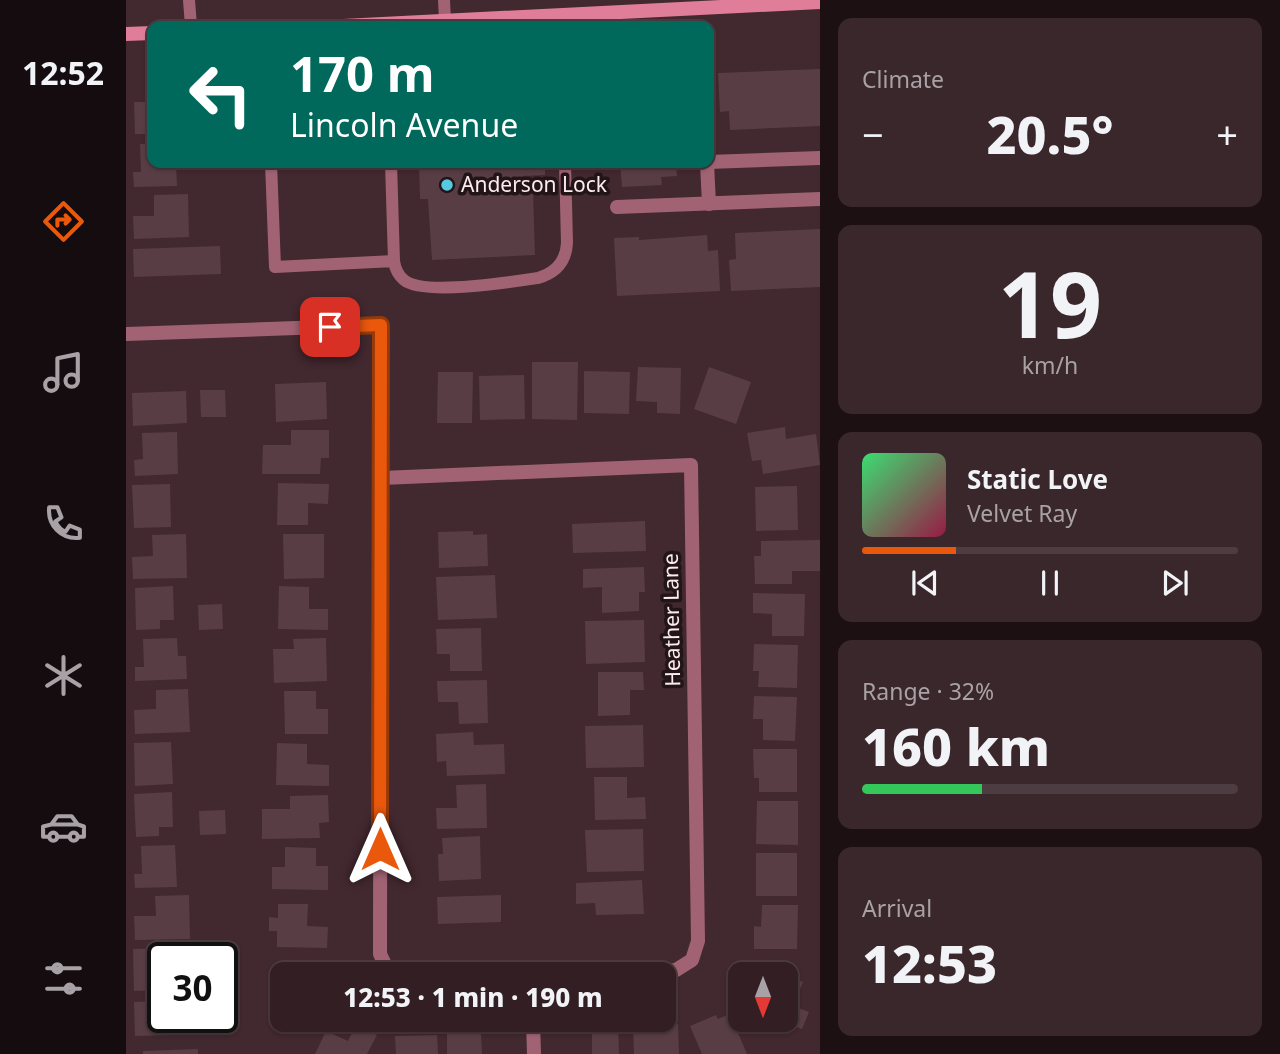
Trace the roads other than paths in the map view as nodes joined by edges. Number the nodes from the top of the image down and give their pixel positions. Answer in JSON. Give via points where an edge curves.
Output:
{"nodes":[{"id":1,"x":189,"y":0,"type":"edge"},
{"id":2,"x":444,"y":0,"type":"edge"},
{"id":3,"x":820,"y":2,"type":"edge"},
{"id":4,"x":690,"y":4,"type":"edge"},
{"id":5,"x":191,"y":21,"type":"edge"},
{"id":6,"x":445,"y":21,"type":"joint"},
{"id":7,"x":560,"y":21,"type":"edge"},
{"id":8,"x":147,"y":33,"type":"edge"},
{"id":9,"x":126,"y":34,"type":"edge"},
{"id":10,"x":820,"y":158,"type":"edge"},
{"id":11,"x":714,"y":162,"type":"edge"},
{"id":12,"x":271,"y":168,"type":"edge"},
{"id":13,"x":391,"y":168,"type":"edge"},
{"id":14,"x":565,"y":168,"type":"edge"},
{"id":15,"x":708,"y":168,"type":"edge"},
{"id":16,"x":820,"y":199,"type":"edge"},
{"id":17,"x":709,"y":204,"type":"junction"},
{"id":18,"x":617,"y":207,"type":"dead end"},
{"id":19,"x":394,"y":261,"type":"junction"},
{"id":20,"x":126,"y":334,"type":"edge"},
{"id":21,"x":382,"y":478,"type":"junction"},
{"id":22,"x":385,"y":962,"type":"edge"},
{"id":23,"x":676,"y":970,"type":"edge"},
{"id":24,"x":533,"y":1032,"type":"edge"},
{"id":25,"x":534,"y":1054,"type":"edge"}],
"edges":[{"from":1,"to":5,"type":"lane"},
{"from":2,"to":6,"type":"lane"},
{"from":3,"to":4,"type":"main road"},
{"from":4,"to":7,"type":"main road"},
{"from":6,"to":7,"type":"main road"},
{"from":8,"to":9,"type":"main road"},
{"from":10,"to":11,"type":"street"},
{"from":12,"to":19,"type":"lane","via":[[275,267]]},
{"from":13,"to":19,"type":"lane"},
{"from":14,"to":19,"type":"lane","via":[[567,252],[548,275],[431,287],[404,281]]},
{"from":15,"to":17,"type":"street"},
{"from":16,"to":17,"type":"street"},
{"from":17,"to":18,"type":"street"},
{"from":20,"to":21,"type":"street","via":[[381,325]]},
{"from":21,"to":22,"type":"street","via":[[380,954]]},
{"from":21,"to":23,"type":"street","name":"Heather Lane","via":[[691,465],[698,941],[692,960]]},
{"from":24,"to":25,"type":"street"}]}
